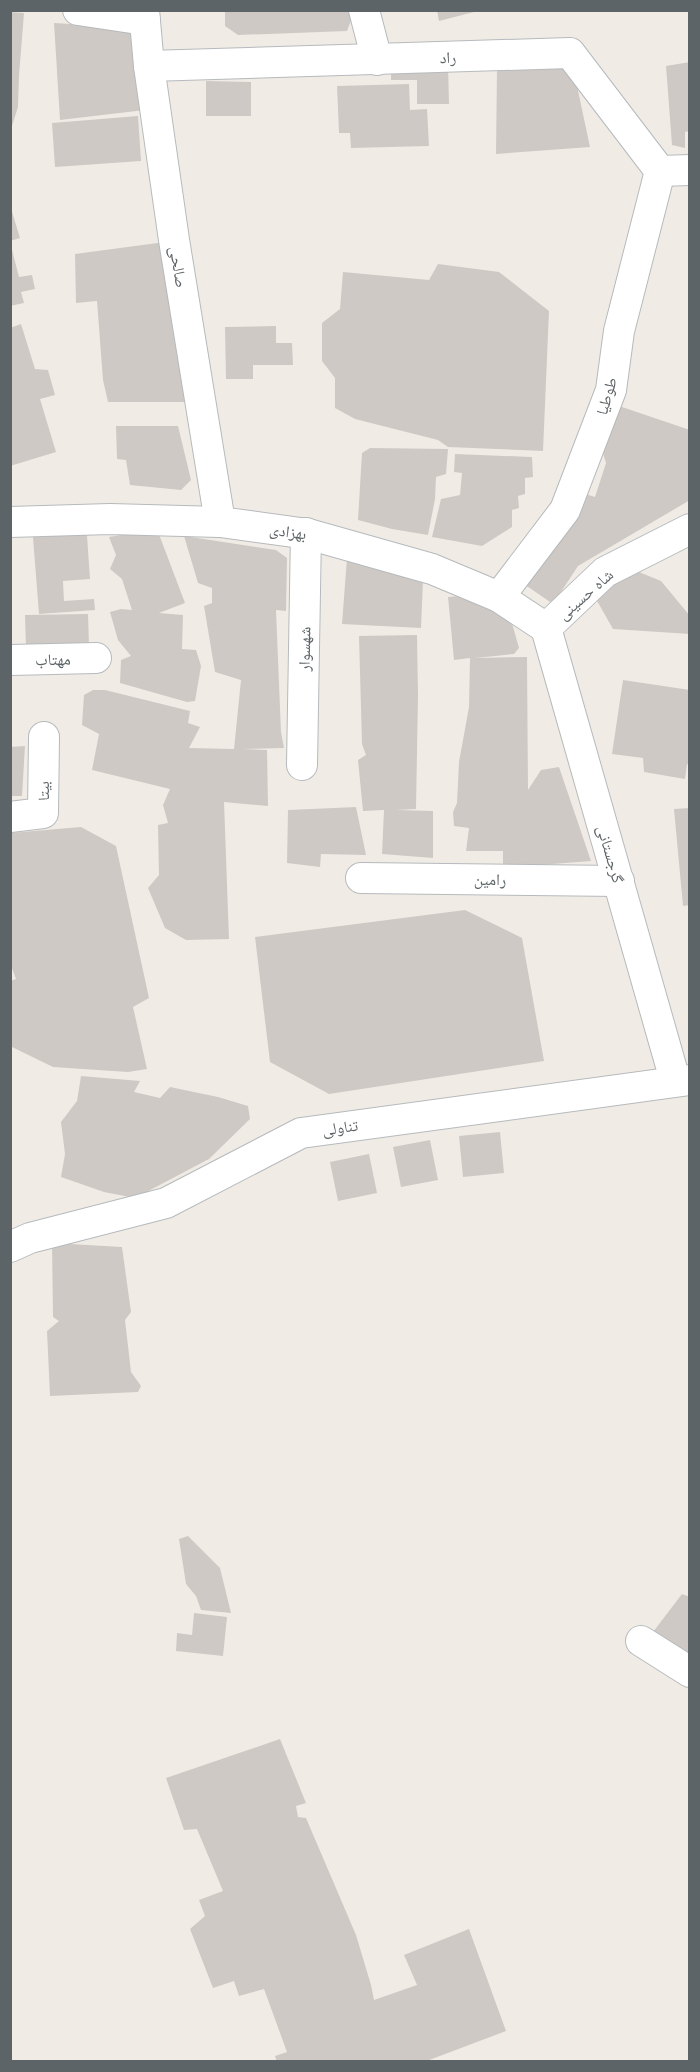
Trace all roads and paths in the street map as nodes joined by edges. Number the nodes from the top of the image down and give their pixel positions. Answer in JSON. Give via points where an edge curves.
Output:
{"nodes":[{"id":1,"x":78,"y":10,"type":"edge"},
{"id":2,"x":364,"y":10,"type":"edge"},
{"id":3,"x":144,"y":15,"type":"edge"},
{"id":4,"x":377,"y":60,"type":"junction"},
{"id":5,"x":148,"y":66,"type":"junction"},
{"id":6,"x":690,"y":170,"type":"edge"},
{"id":7,"x":660,"y":171,"type":"junction"},
{"id":8,"x":10,"y":522,"type":"edge"},
{"id":9,"x":220,"y":522,"type":"junction"},
{"id":10,"x":690,"y":529,"type":"edge"},
{"id":11,"x":306,"y":533,"type":"junction"},
{"id":12,"x":499,"y":597,"type":"junction"},
{"id":13,"x":546,"y":628,"type":"junction"},
{"id":14,"x":96,"y":658,"type":"dead end"},
{"id":15,"x":10,"y":660,"type":"edge"},
{"id":16,"x":44,"y":737,"type":"dead end"},
{"id":17,"x":302,"y":765,"type":"dead end"},
{"id":18,"x":10,"y":817,"type":"edge"},
{"id":19,"x":361,"y":878,"type":"dead end"},
{"id":20,"x":619,"y":880,"type":"junction"},
{"id":21,"x":682,"y":1080,"type":"edge"},
{"id":22,"x":10,"y":1247,"type":"edge"},
{"id":23,"x":641,"y":1641,"type":"dead end"},
{"id":24,"x":690,"y":1672,"type":"edge"}],
"edges":[{"from":1,"to":3,"type":"street"},
{"from":2,"to":4,"type":"street"},
{"from":3,"to":5,"type":"street","name":"صالحی"},
{"from":4,"to":5,"type":"street","name":"راد"},
{"from":4,"to":7,"type":"street","name":"راد","via":[[570,53]]},
{"from":5,"to":9,"type":"street","name":"صالحی"},
{"from":6,"to":7,"type":"street"},
{"from":7,"to":12,"type":"street","name":"طوطیا","via":[[620,331],[611,390],[565,510]]},
{"from":8,"to":9,"type":"street","name":"بهزادی"},
{"from":9,"to":11,"type":"street","name":"بهزادی"},
{"from":10,"to":13,"type":"street","name":"شاه حسینی","via":[[605,572]]},
{"from":11,"to":12,"type":"street","name":"بهزادی","via":[[432,569]]},
{"from":11,"to":17,"type":"street","name":"شهسوار"},
{"from":12,"to":13,"type":"street","name":"بهزادی"},
{"from":13,"to":20,"type":"street","name":"گرجستانی"},
{"from":14,"to":15,"type":"street","name":"مهتاب"},
{"from":16,"to":18,"type":"street","name":"بیتا","via":[[43,813]]},
{"from":19,"to":20,"type":"street","name":"رامین"},
{"from":20,"to":21,"type":"street","name":"گرجستانی"},
{"from":21,"to":22,"type":"street","name":"تناولی","via":[[301,1132],[166,1203],[30,1238]]},
{"from":23,"to":24,"type":"street"}]}
